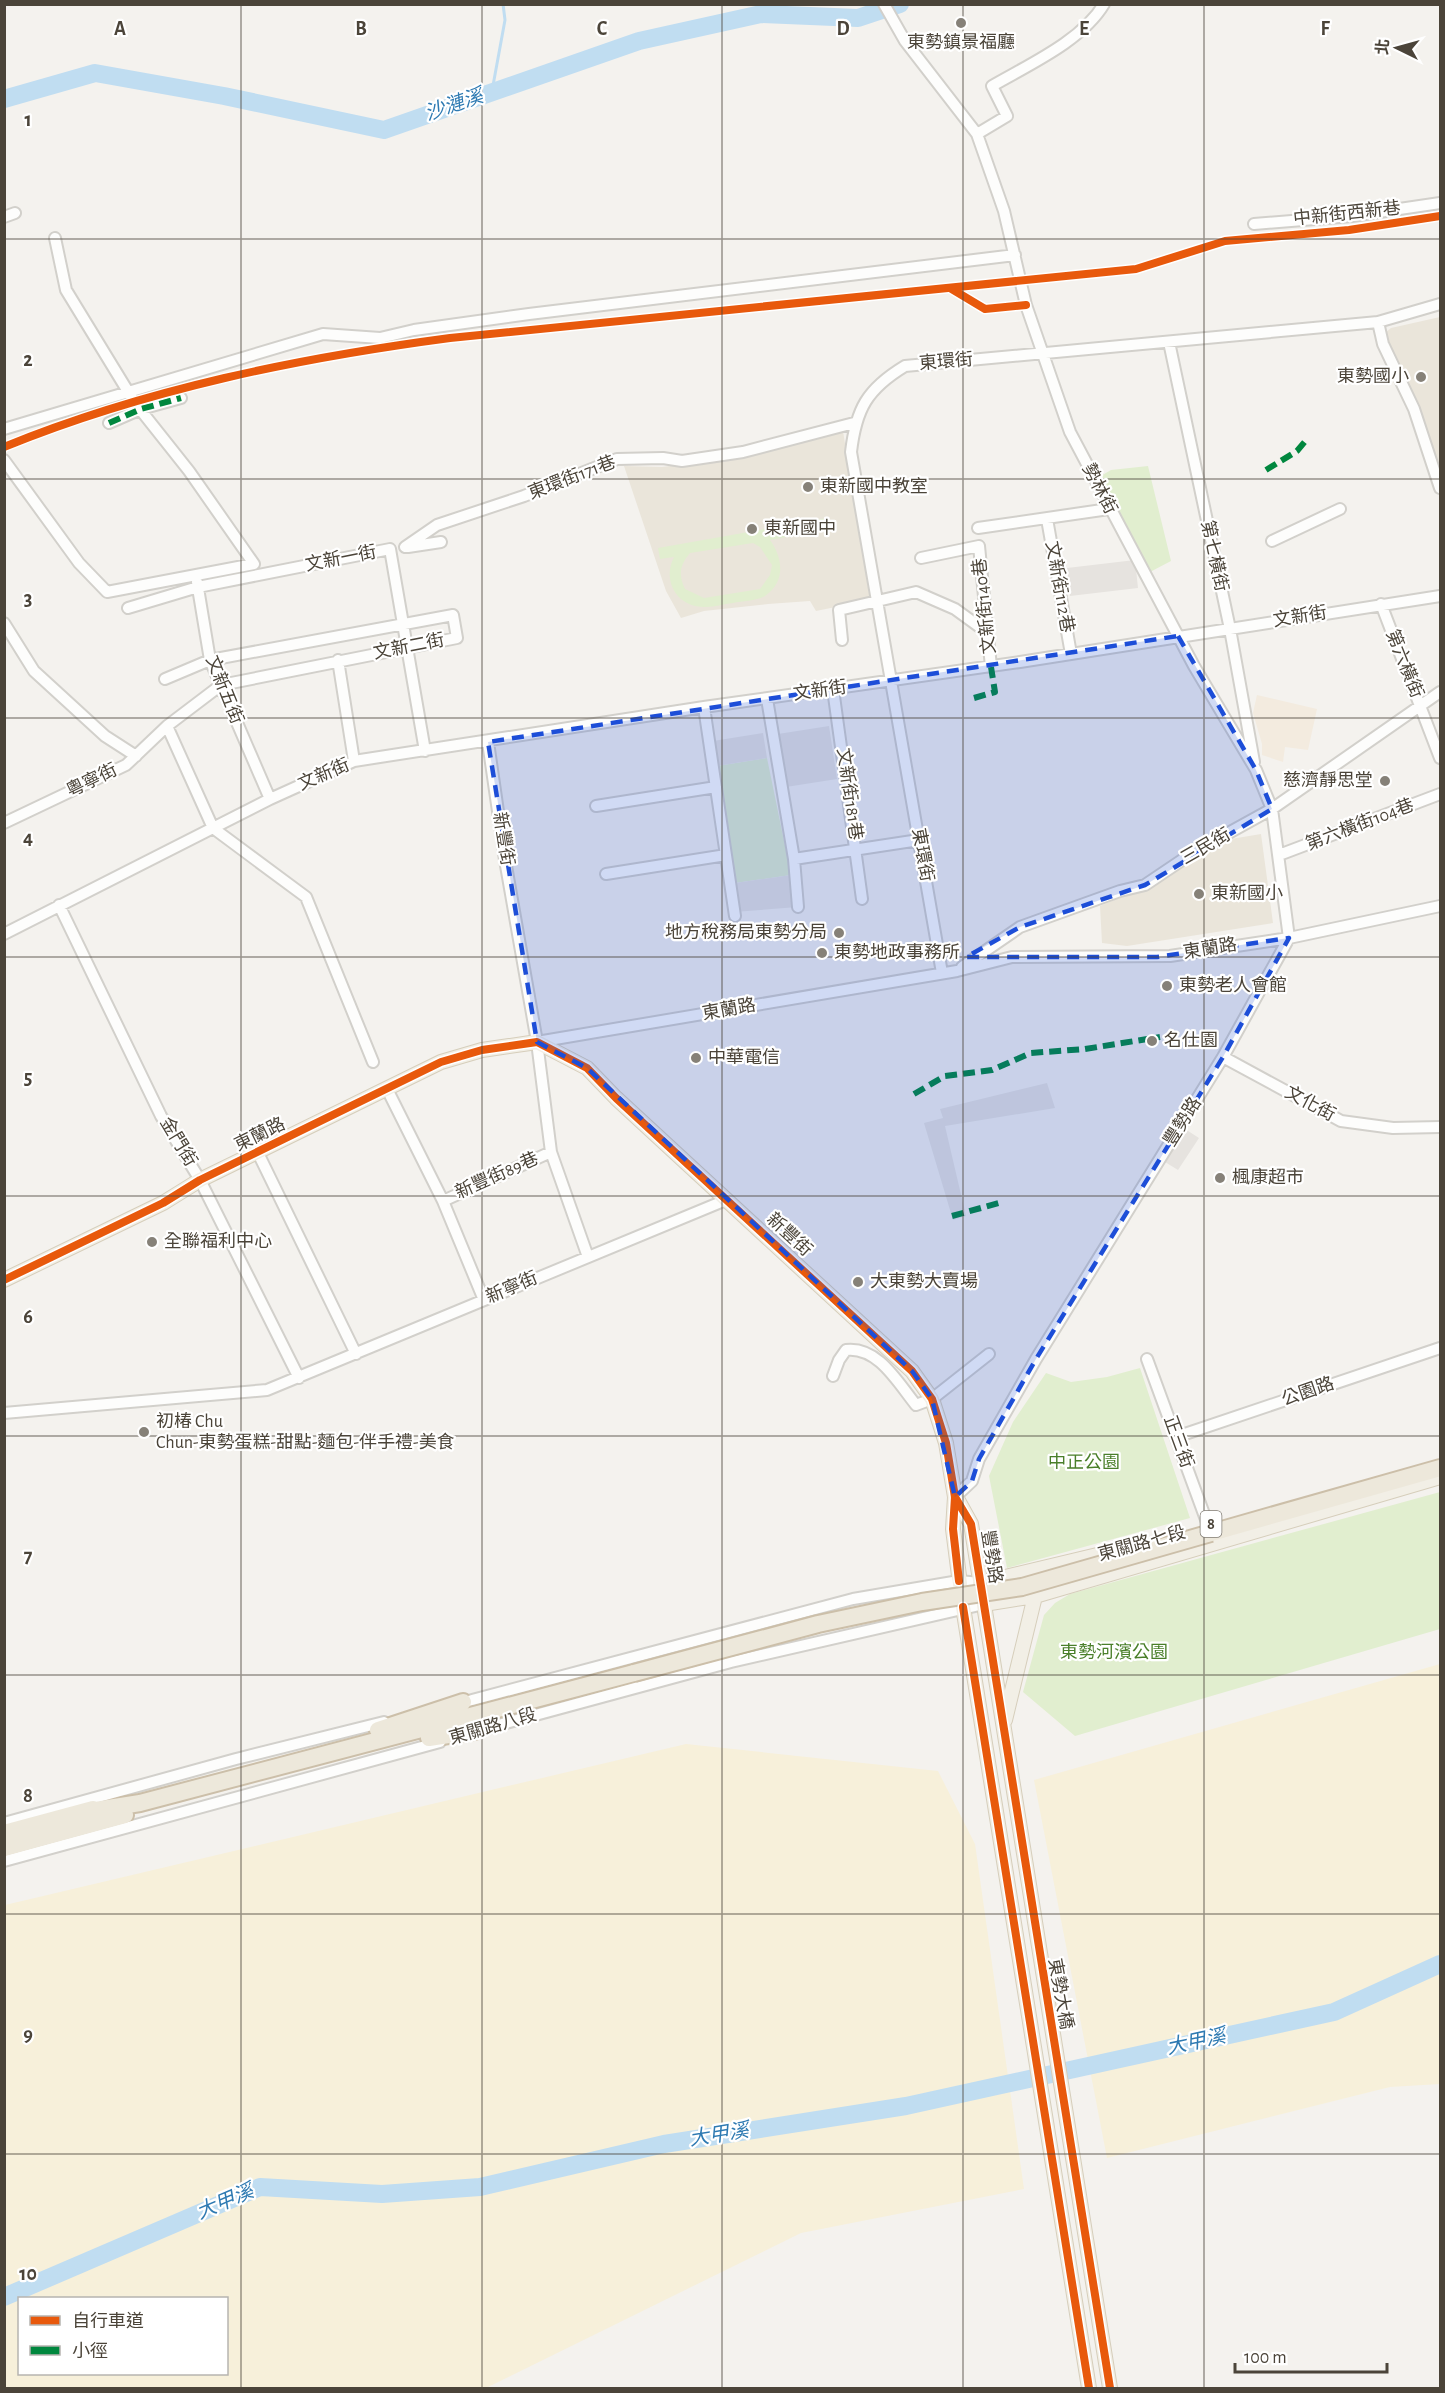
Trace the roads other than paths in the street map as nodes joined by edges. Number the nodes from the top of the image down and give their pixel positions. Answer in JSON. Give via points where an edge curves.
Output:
{"nodes":[{"id":1,"x":884,"y":4,"type":"edge"},
{"id":2,"x":1104,"y":4,"type":"edge"},
{"id":3,"x":977,"y":134,"type":"junction"},
{"id":4,"x":1440,"y":203,"type":"edge"},
{"id":5,"x":1254,"y":224,"type":"dead end"},
{"id":6,"x":55,"y":238,"type":"dead end"},
{"id":7,"x":1015,"y":255,"type":"junction"},
{"id":8,"x":1440,"y":304,"type":"edge"},
{"id":9,"x":1378,"y":322,"type":"junction"},
{"id":10,"x":1169,"y":342,"type":"junction"},
{"id":11,"x":1041,"y":353,"type":"junction"},
{"id":12,"x":128,"y":392,"type":"junction"},
{"id":13,"x":180,"y":398,"type":"dead end"},
{"id":14,"x":141,"y":409,"type":"junction"},
{"id":15,"x":109,"y":423,"type":"dead end"},
{"id":16,"x":854,"y":423,"type":"junction"},
{"id":17,"x":4,"y":429,"type":"edge"},
{"id":18,"x":4,"y":460,"type":"edge"},
{"id":19,"x":1440,"y":488,"type":"edge"},
{"id":20,"x":1109,"y":509,"type":"junction"},
{"id":21,"x":1340,"y":509,"type":"dead end"},
{"id":22,"x":1047,"y":519,"type":"junction"},
{"id":23,"x":978,"y":528,"type":"dead end"},
{"id":24,"x":1272,"y":541,"type":"dead end"},
{"id":25,"x":441,"y":542,"type":"dead end"},
{"id":26,"x":405,"y":547,"type":"junction"},
{"id":27,"x":390,"y":549,"type":"junction"},
{"id":28,"x":921,"y":558,"type":"dead end"},
{"id":29,"x":197,"y":581,"type":"junction"},
{"id":30,"x":1440,"y":596,"type":"edge"},
{"id":31,"x":877,"y":600,"type":"junction"},
{"id":32,"x":1381,"y":604,"type":"junction"},
{"id":33,"x":128,"y":608,"type":"dead end"},
{"id":34,"x":4,"y":623,"type":"edge"},
{"id":35,"x":403,"y":624,"type":"junction"},
{"id":36,"x":1230,"y":628,"type":"junction"},
{"id":37,"x":988,"y":633,"type":"junction"},
{"id":38,"x":1178,"y":636,"type":"junction"},
{"id":39,"x":842,"y":640,"type":"dead end"},
{"id":40,"x":407,"y":648,"type":"junction"},
{"id":41,"x":1071,"y":654,"type":"junction"},
{"id":42,"x":210,"y":660,"type":"junction"},
{"id":43,"x":338,"y":660,"type":"junction"},
{"id":44,"x":991,"y":667,"type":"junction"},
{"id":45,"x":165,"y":679,"type":"dead end"},
{"id":46,"x":891,"y":681,"type":"junction"},
{"id":47,"x":221,"y":685,"type":"junction"},
{"id":48,"x":833,"y":689,"type":"junction"},
{"id":49,"x":1440,"y":692,"type":"edge"},
{"id":50,"x":767,"y":699,"type":"junction"},
{"id":51,"x":1421,"y":706,"type":"junction"},
{"id":52,"x":704,"y":707,"type":"junction"},
{"id":53,"x":167,"y":726,"type":"junction"},
{"id":54,"x":488,"y":742,"type":"junction"},
{"id":55,"x":425,"y":752,"type":"junction"},
{"id":56,"x":136,"y":756,"type":"junction"},
{"id":57,"x":1440,"y":758,"type":"edge"},
{"id":58,"x":354,"y":761,"type":"junction"},
{"id":59,"x":1256,"y":770,"type":"junction"},
{"id":60,"x":716,"y":787,"type":"junction"},
{"id":61,"x":1440,"y":794,"type":"edge"},
{"id":62,"x":270,"y":799,"type":"junction"},
{"id":63,"x":596,"y":806,"type":"dead end"},
{"id":64,"x":1272,"y":809,"type":"junction"},
{"id":65,"x":4,"y":823,"type":"edge"},
{"id":66,"x":213,"y":828,"type":"junction"},
{"id":67,"x":919,"y":840,"type":"junction"},
{"id":68,"x":857,"y":849,"type":"junction"},
{"id":69,"x":726,"y":855,"type":"junction"},
{"id":70,"x":1279,"y":855,"type":"junction"},
{"id":71,"x":794,"y":859,"type":"junction"},
{"id":72,"x":606,"y":874,"type":"dead end"},
{"id":73,"x":862,"y":899,"type":"dead end"},
{"id":74,"x":59,"y":905,"type":"junction"},
{"id":75,"x":1440,"y":906,"type":"edge"},
{"id":76,"x":798,"y":908,"type":"dead end"},
{"id":77,"x":735,"y":916,"type":"dead end"},
{"id":78,"x":4,"y":934,"type":"edge"},
{"id":79,"x":1289,"y":938,"type":"junction"},
{"id":80,"x":957,"y":970,"type":"junction"},
{"id":81,"x":942,"y":973,"type":"junction"},
{"id":82,"x":537,"y":1042,"type":"junction"},
{"id":83,"x":1223,"y":1057,"type":"junction"},
{"id":84,"x":373,"y":1062,"type":"dead end"},
{"id":85,"x":387,"y":1089,"type":"junction"},
{"id":86,"x":1440,"y":1127,"type":"edge"},
{"id":87,"x":551,"y":1152,"type":"junction"},
{"id":88,"x":258,"y":1153,"type":"junction"},
{"id":89,"x":200,"y":1180,"type":"junction"},
{"id":90,"x":726,"y":1200,"type":"junction"},
{"id":91,"x":443,"y":1201,"type":"junction"},
{"id":92,"x":588,"y":1257,"type":"junction"},
{"id":93,"x":4,"y":1280,"type":"edge"},
{"id":94,"x":484,"y":1300,"type":"junction"},
{"id":95,"x":1440,"y":1348,"type":"edge"},
{"id":96,"x":356,"y":1354,"type":"junction"},
{"id":97,"x":989,"y":1354,"type":"dead end"},
{"id":98,"x":1147,"y":1359,"type":"dead end"},
{"id":99,"x":833,"y":1376,"type":"dead end"},
{"id":100,"x":299,"y":1378,"type":"junction"},
{"id":101,"x":932,"y":1399,"type":"junction"},
{"id":102,"x":4,"y":1413,"type":"edge"},
{"id":103,"x":1176,"y":1437,"type":"junction"},
{"id":104,"x":1440,"y":1460,"type":"edge"},
{"id":105,"x":1440,"y":1468,"type":"edge"},
{"id":106,"x":1440,"y":1477,"type":"edge"},
{"id":107,"x":955,"y":1497,"type":"junction"},
{"id":108,"x":1210,"y":1529,"type":"junction"},
{"id":109,"x":1100,"y":1556,"type":"junction"},
{"id":110,"x":1105,"y":1575,"type":"junction"},
{"id":111,"x":959,"y":1581,"type":"junction"},
{"id":112,"x":980,"y":1583,"type":"junction"},
{"id":113,"x":1035,"y":1596,"type":"junction"},
{"id":114,"x":984,"y":1604,"type":"junction"},
{"id":115,"x":963,"y":1607,"type":"junction"},
{"id":116,"x":463,"y":1702,"type":"junction"},
{"id":117,"x":1004,"y":1725,"type":"junction"},
{"id":118,"x":474,"y":1731,"type":"junction"},
{"id":119,"x":82,"y":1819,"type":"junction"},
{"id":120,"x":4,"y":1823,"type":"edge"},
{"id":121,"x":4,"y":1833,"type":"edge"},
{"id":122,"x":4,"y":1848,"type":"edge"},
{"id":123,"x":4,"y":1861,"type":"edge"},
{"id":124,"x":1089,"y":2388,"type":"edge"},
{"id":125,"x":1110,"y":2388,"type":"edge"}],
"edges":[{"from":1,"to":3,"type":"street","name":"勢林街","via":[[905,41]]},
{"from":2,"to":3,"type":"street","via":[[1091,21],[1050,53],[992,86],[1007,116]]},
{"from":3,"to":7,"type":"street","name":"勢林街"},
{"from":4,"to":5,"type":"street","name":"中新街西新巷","via":[[1352,216]]},
{"from":6,"to":12,"type":"street","via":[[66,290]]},
{"from":7,"to":11,"type":"street","name":"勢林街"},
{"from":7,"to":12,"type":"street","via":[[529,314],[380,338],[323,334]]},
{"from":8,"to":9,"type":"street","name":"東環街"},
{"from":9,"to":10,"type":"street","name":"東環街"},
{"from":9,"to":19,"type":"street","via":[[1383,344],[1414,409]]},
{"from":10,"to":11,"type":"street","name":"東環街"},
{"from":10,"to":36,"type":"street","name":"第七橫街"},
{"from":11,"to":16,"type":"street","name":"東環街","via":[[905,366],[883,379],[866,398]]},
{"from":11,"to":20,"type":"street","name":"勢林街","via":[[1070,432]]},
{"from":12,"to":14,"type":"street"},
{"from":12,"to":17,"type":"street"},
{"from":13,"to":14,"type":"street"},
{"from":14,"to":15,"type":"street"},
{"from":14,"to":29,"type":"street","via":[[254,564]]},
{"from":16,"to":26,"type":"street","name":"東環街171巷","via":[[743,452],[682,461],[617,459],[437,525]]},
{"from":16,"to":31,"type":"street","name":"東環街","via":[[851,452]]},
{"from":18,"to":29,"type":"street","via":[[79,563],[107,592]]},
{"from":20,"to":22,"type":"street"},
{"from":20,"to":38,"type":"street","name":"勢林街"},
{"from":21,"to":24,"type":"street"},
{"from":22,"to":23,"type":"street"},
{"from":22,"to":41,"type":"street","name":"文新街112巷"},
{"from":25,"to":26,"type":"street"},
{"from":26,"to":27,"type":"street"},
{"from":27,"to":29,"type":"street","name":"文新一街"},
{"from":27,"to":35,"type":"street","name":"文新一街"},
{"from":28,"to":37,"type":"street","name":"文新街140巷","via":[[979,546]]},
{"from":29,"to":33,"type":"street","name":"文新一街"},
{"from":29,"to":42,"type":"street","name":"文新五街"},
{"from":30,"to":32,"type":"street","name":"文新街"},
{"from":31,"to":37,"type":"street","via":[[916,592],[955,609]]},
{"from":31,"to":39,"type":"street","via":[[839,610]]},
{"from":31,"to":46,"type":"street","name":"東環街"},
{"from":32,"to":36,"type":"street","name":"文新街"},
{"from":32,"to":51,"type":"street","name":"第六橫街"},
{"from":34,"to":56,"type":"street","via":[[34,671],[105,736]]},
{"from":35,"to":40,"type":"street","name":"文新一街"},
{"from":35,"to":40,"type":"street","name":"文新二街","via":[[453,615],[457,638]]},
{"from":35,"to":42,"type":"street","name":"文新二街"},
{"from":36,"to":38,"type":"street","name":"文新街"},
{"from":36,"to":59,"type":"street","name":"第七橫街"},
{"from":37,"to":44,"type":"street","name":"文新街140巷"},
{"from":38,"to":41,"type":"street","name":"文新街"},
{"from":38,"to":59,"type":"street","name":"勢林街"},
{"from":40,"to":43,"type":"street","name":"文新二街"},
{"from":40,"to":55,"type":"street","name":"文新一街"},
{"from":41,"to":44,"type":"street","name":"文新街"},
{"from":42,"to":45,"type":"street","name":"文新二街"},
{"from":42,"to":47,"type":"street","name":"文新五街"},
{"from":43,"to":47,"type":"street","name":"文新二街"},
{"from":43,"to":58,"type":"street"},
{"from":44,"to":46,"type":"street","name":"文新街"},
{"from":46,"to":48,"type":"street","name":"文新街"},
{"from":46,"to":67,"type":"street","name":"東環街"},
{"from":47,"to":53,"type":"street","name":"文新二街"},
{"from":47,"to":62,"type":"street","name":"文新五街"},
{"from":48,"to":50,"type":"street","name":"文新街"},
{"from":48,"to":68,"type":"street","name":"文新街181巷"},
{"from":49,"to":51,"type":"street","name":"三民街"},
{"from":50,"to":52,"type":"street","name":"文新街"},
{"from":50,"to":71,"type":"street"},
{"from":51,"to":57,"type":"street","name":"第六橫街"},
{"from":51,"to":64,"type":"street","name":"三民街"},
{"from":52,"to":54,"type":"street","name":"文新街"},
{"from":52,"to":60,"type":"street"},
{"from":53,"to":56,"type":"street","name":"粵寧街"},
{"from":53,"to":66,"type":"street"},
{"from":54,"to":55,"type":"street","name":"文新街"},
{"from":54,"to":82,"type":"street","name":"新豐街"},
{"from":55,"to":58,"type":"street","name":"文新街"},
{"from":56,"to":65,"type":"street","name":"粵寧街","via":[[126,765]]},
{"from":58,"to":62,"type":"street","name":"文新街"},
{"from":59,"to":64,"type":"street","name":"勢林街"},
{"from":60,"to":63,"type":"street"},
{"from":60,"to":69,"type":"street"},
{"from":61,"to":70,"type":"street","name":"第六橫街104巷"},
{"from":62,"to":66,"type":"street","name":"文新街"},
{"from":64,"to":70,"type":"street","name":"勢林街"},
{"from":64,"to":80,"type":"street","name":"三民街","via":[[1144,885],[1020,927]]},
{"from":66,"to":74,"type":"street"},
{"from":66,"to":84,"type":"street","via":[[306,897]]},
{"from":67,"to":68,"type":"street"},
{"from":67,"to":81,"type":"street","name":"東環街"},
{"from":68,"to":71,"type":"street"},
{"from":68,"to":73,"type":"street","name":"文新街181巷"},
{"from":69,"to":72,"type":"street"},
{"from":69,"to":77,"type":"street"},
{"from":70,"to":79,"type":"street","name":"勢林街"},
{"from":71,"to":76,"type":"street"},
{"from":74,"to":78,"type":"street"},
{"from":74,"to":89,"type":"street","name":"金門街","via":[[161,1116]]},
{"from":75,"to":79,"type":"street"},
{"from":79,"to":80,"type":"street","name":"東蘭路","via":[[1157,957],[1012,957]]},
{"from":79,"to":83,"type":"street","name":"豐勢路"},
{"from":80,"to":81,"type":"street","name":"東蘭路"},
{"from":81,"to":82,"type":"street","name":"東蘭路"},
{"from":82,"to":85,"type":"main road","name":"東蘭路","via":[[482,1050],[445,1061]]},
{"from":82,"to":87,"type":"street","name":"新豐街"},
{"from":82,"to":90,"type":"main road","name":"新豐街","via":[[587,1068]]},
{"from":83,"to":86,"type":"street","name":"文化街","via":[[1341,1121],[1393,1128]]},
{"from":83,"to":107,"type":"street","name":"豐勢路","via":[[1036,1359],[979,1459],[972,1481]]},
{"from":85,"to":88,"type":"main road","name":"東蘭路"},
{"from":85,"to":91,"type":"street"},
{"from":87,"to":91,"type":"street","name":"新豐街89巷"},
{"from":87,"to":92,"type":"street","name":"新豐街"},
{"from":88,"to":89,"type":"main road","name":"東蘭路"},
{"from":88,"to":96,"type":"street"},
{"from":89,"to":93,"type":"main road","name":"東蘭路","via":[[163,1203]]},
{"from":89,"to":100,"type":"street","name":"金門街"},
{"from":90,"to":92,"type":"street","name":"新寧街"},
{"from":90,"to":101,"type":"main road","name":"新豐街","via":[[912,1371]]},
{"from":91,"to":94,"type":"street"},
{"from":92,"to":94,"type":"street","name":"新寧街"},
{"from":94,"to":96,"type":"street","name":"新寧街"},
{"from":95,"to":103,"type":"street","name":"公園路"},
{"from":96,"to":100,"type":"street","name":"新寧街"},
{"from":97,"to":101,"type":"street"},
{"from":98,"to":103,"type":"street","name":"正三街"},
{"from":99,"to":101,"type":"street","via":[[846,1350],[859,1348],[874,1355],[916,1406]]},
{"from":100,"to":102,"type":"street","via":[[244,1394]]},
{"from":101,"to":107,"type":"main road","name":"新豐街","via":[[946,1443]]},
{"from":103,"to":108,"type":"street","name":"正三街"},
{"from":104,"to":108,"type":"main road","name":"東關路七段","number":"8"},
{"from":105,"to":108,"type":"highway"},
{"from":106,"to":110,"type":"main road","name":"東關路七段","number":"8"},
{"from":107,"to":111,"type":"main road","name":"豐勢路","via":[[952,1529]]},
{"from":107,"to":112,"type":"main road","name":"豐勢路","via":[[971,1524]]},
{"from":108,"to":109,"type":"main road","name":"東關路七段","number":"8"},
{"from":108,"to":119,"type":"highway","bridge":true,"via":[[1022,1587],[922,1602],[818,1624]]},
{"from":109,"to":110,"type":"main road"},
{"from":109,"to":112,"type":"main road","name":"東關路七段","number":"8"},
{"from":110,"to":113,"type":"main road","name":"東關路七段","number":"8"},
{"from":111,"to":112,"type":"street","name":"東關路八段"},
{"from":111,"to":115,"type":"main road","name":"豐勢路"},
{"from":111,"to":116,"type":"street","name":"東關路八段","via":[[853,1599]]},
{"from":112,"to":114,"type":"main road","name":"豐勢路"},
{"from":113,"to":114,"type":"main road","name":"東關路七段","number":"8"},
{"from":113,"to":117,"type":"main road"},
{"from":114,"to":115,"type":"street","name":"東關路八段"},
{"from":114,"to":117,"type":"main road","name":"東勢大橋"},
{"from":115,"to":118,"type":"street","name":"東關路八段","via":[[731,1662]]},
{"from":115,"to":124,"type":"main road","name":"東勢大橋"},
{"from":116,"to":119,"type":"highway"},
{"from":116,"to":120,"type":"street","name":"東關路八段"},
{"from":117,"to":125,"type":"main road","name":"東勢大橋","via":[[1020,1845]]},
{"from":118,"to":119,"type":"highway","via":[[445,1734]]},
{"from":118,"to":123,"type":"street","name":"東關路八段"},
{"from":119,"to":121,"type":"highway"},
{"from":119,"to":122,"type":"highway"}]}
